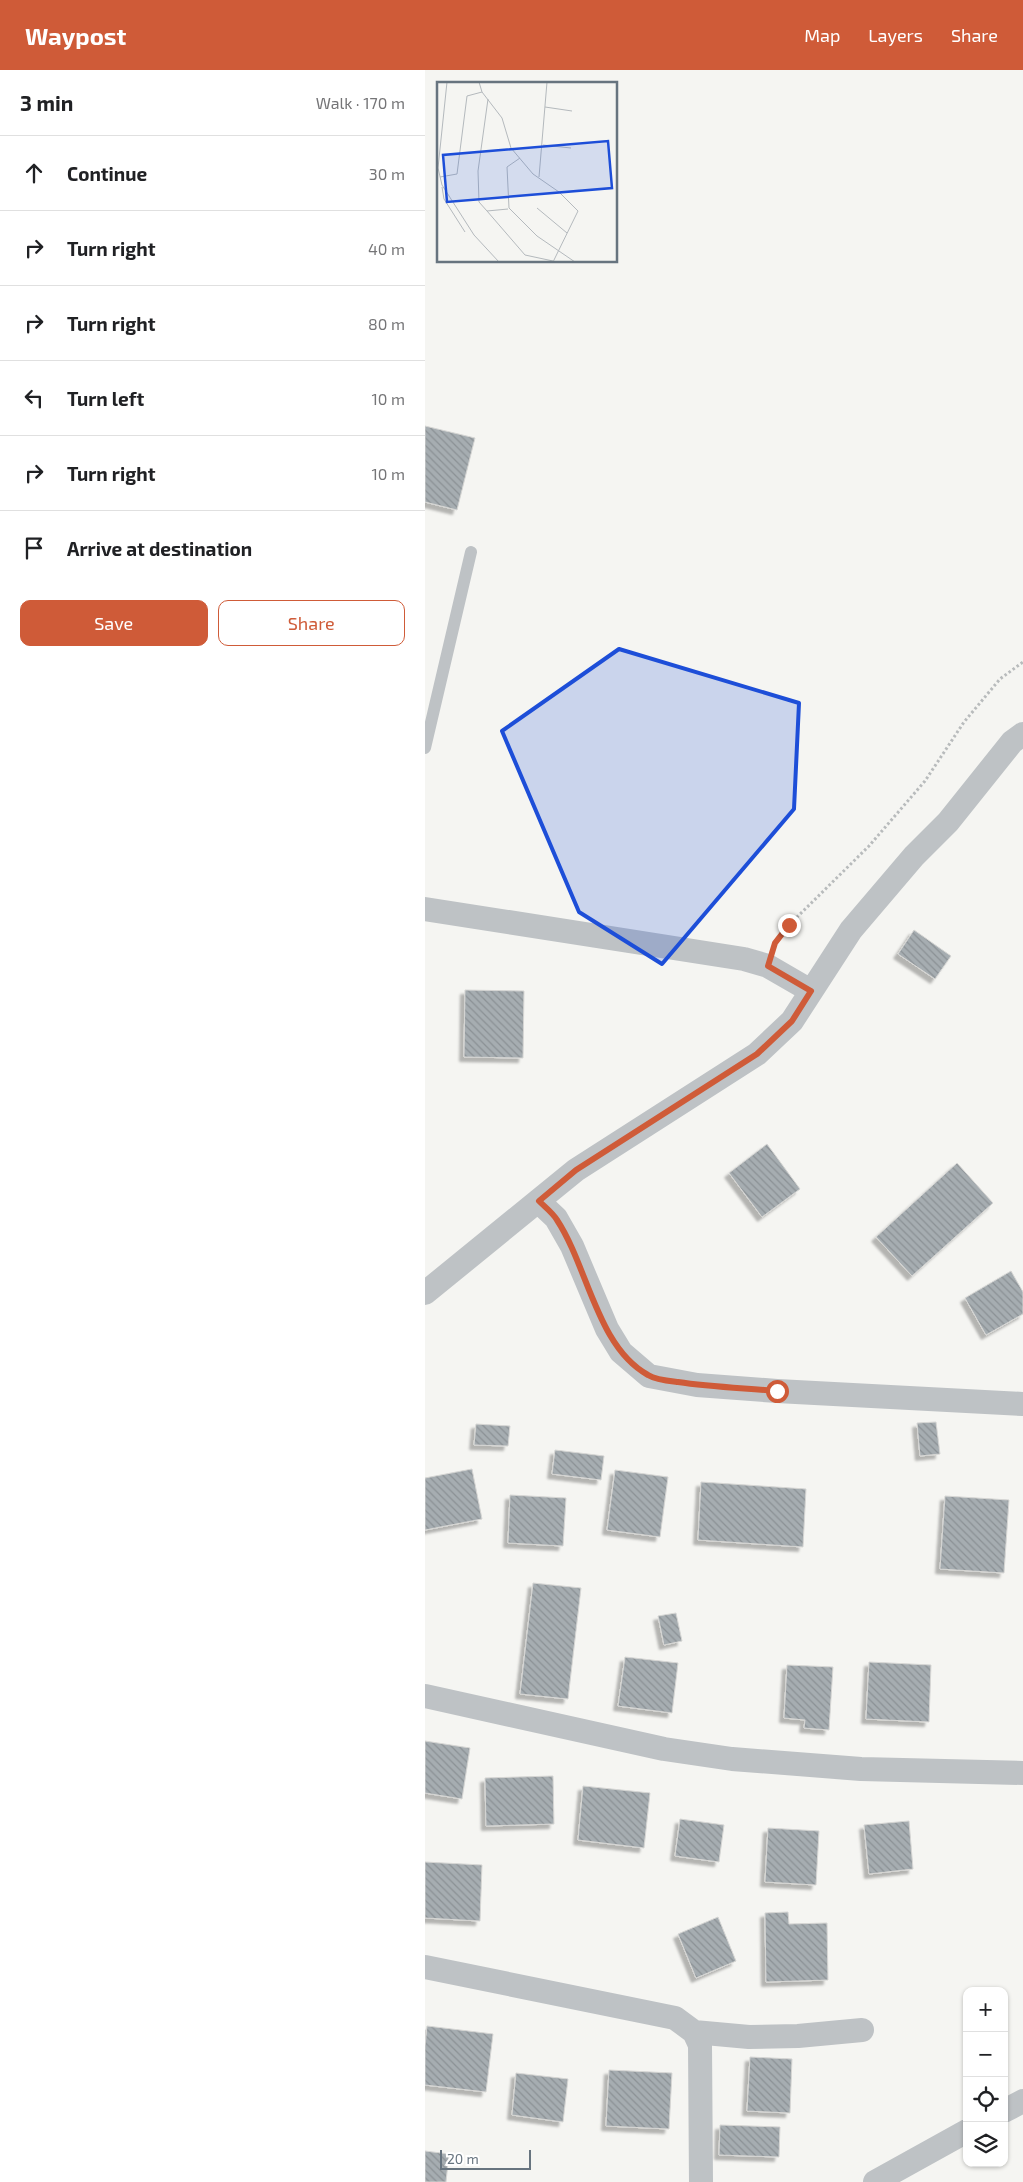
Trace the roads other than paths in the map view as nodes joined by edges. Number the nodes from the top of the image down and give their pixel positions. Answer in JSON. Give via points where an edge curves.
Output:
{"nodes":[{"id":1,"x":471,"y":552,"type":"dead end"},
{"id":2,"x":1023,"y":734,"type":"edge"},
{"id":3,"x":425,"y":748,"type":"edge"},
{"id":4,"x":425,"y":909,"type":"edge"},
{"id":5,"x":811,"y":991,"type":"junction"},
{"id":6,"x":539,"y":1201,"type":"junction"},
{"id":7,"x":425,"y":1292,"type":"edge"},
{"id":8,"x":1023,"y":1404,"type":"edge"},
{"id":9,"x":425,"y":1696,"type":"edge"},
{"id":10,"x":1023,"y":1773,"type":"edge"},
{"id":11,"x":425,"y":1967,"type":"edge"},
{"id":12,"x":862,"y":2030,"type":"dead end"},
{"id":13,"x":694,"y":2032,"type":"junction"},
{"id":14,"x":1023,"y":2101,"type":"edge"},
{"id":15,"x":1008,"y":2109,"type":"edge"},
{"id":16,"x":963,"y":2133,"type":"edge"},
{"id":17,"x":701,"y":2182,"type":"edge"},
{"id":18,"x":875,"y":2182,"type":"edge"}],
"edges":[{"from":1,"to":3,"type":"lane"},
{"from":2,"to":5,"type":"street","via":[[1012,742],[948,822],[914,856],[851,930]]},
{"from":4,"to":5,"type":"street","via":[[743,959],[768,966]]},
{"from":5,"to":6,"type":"street","via":[[792,1021],[757,1054],[576,1170]]},
{"from":6,"to":7,"type":"street"},
{"from":6,"to":8,"type":"street","via":[[556,1218],[568,1239],[607,1329],[621,1352],[649,1376],[697,1385]]},
{"from":9,"to":10,"type":"street","via":[[664,1749],[732,1759],[861,1769]]},
{"from":11,"to":13,"type":"street","via":[[675,2018]]},
{"from":12,"to":13,"type":"street","via":[[749,2037]]},
{"from":13,"to":17,"type":"street","via":[[700,2054]]},
{"from":14,"to":15,"type":"street"},
{"from":16,"to":18,"type":"street"}]}
